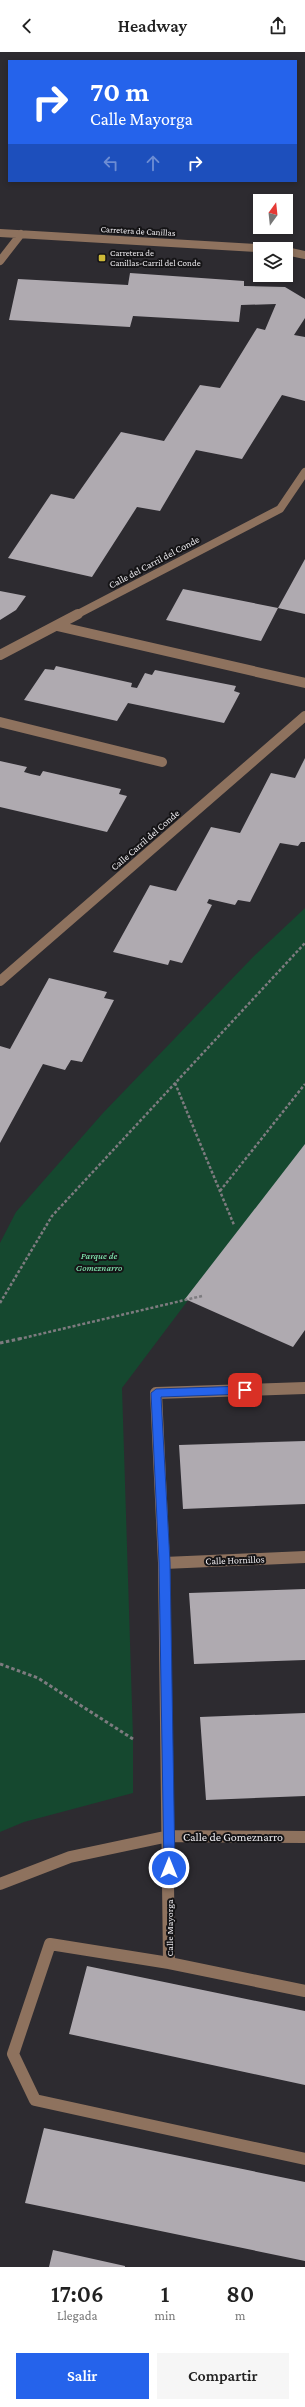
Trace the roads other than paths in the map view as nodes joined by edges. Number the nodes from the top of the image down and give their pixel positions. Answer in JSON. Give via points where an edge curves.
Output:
{"nodes":[{"id":1,"x":0,"y":233,"type":"edge"},
{"id":2,"x":21,"y":234,"type":"junction"},
{"id":3,"x":253,"y":248,"type":"edge"},
{"id":4,"x":293,"y":252,"type":"edge"},
{"id":5,"x":305,"y":255,"type":"edge"},
{"id":6,"x":0,"y":261,"type":"edge"},
{"id":7,"x":305,"y":472,"type":"edge"},
{"id":8,"x":57,"y":626,"type":"junction"},
{"id":9,"x":0,"y":655,"type":"edge"},
{"id":10,"x":305,"y":683,"type":"edge"},
{"id":11,"x":305,"y":716,"type":"edge"},
{"id":12,"x":0,"y":722,"type":"edge"},
{"id":13,"x":162,"y":762,"type":"dead end"},
{"id":14,"x":0,"y":981,"type":"edge"},
{"id":15,"x":305,"y":1388,"type":"edge"},
{"id":16,"x":305,"y":1557,"type":"edge"},
{"id":17,"x":164,"y":1562,"type":"junction"},
{"id":18,"x":169,"y":1836,"type":"junction"},
{"id":19,"x":305,"y":1837,"type":"edge"},
{"id":20,"x":0,"y":1884,"type":"edge"},
{"id":21,"x":169,"y":1963,"type":"junction"},
{"id":22,"x":305,"y":1991,"type":"edge"},
{"id":23,"x":305,"y":2159,"type":"edge"}],
"edges":[{"from":1,"to":2,"type":"street","name":"Carretera de Canillas"},
{"from":2,"to":3,"type":"street","name":"Carretera de Canillas"},
{"from":2,"to":6,"type":"street"},
{"from":4,"to":5,"type":"street"},
{"from":7,"to":8,"type":"street","name":"Calle del Carril del Conde","via":[[280,509]]},
{"from":8,"to":9,"type":"street","name":"Calle del Carril del Conde"},
{"from":8,"to":10,"type":"street"},
{"from":11,"to":14,"type":"street","name":"Calle Carril del Conde"},
{"from":12,"to":13,"type":"street"},
{"from":15,"to":17,"type":"street","name":"Calle Mayorga","via":[[156,1393]]},
{"from":16,"to":17,"type":"street","name":"Calle Hornillos"},
{"from":17,"to":18,"type":"street","name":"Calle Mayorga"},
{"from":18,"to":19,"type":"street","name":"Calle de Gomeznarro"},
{"from":18,"to":20,"type":"street","name":"Calle de Gomeznarro","via":[[70,1857]]},
{"from":18,"to":21,"type":"street","name":"Calle Mayorga"},
{"from":21,"to":22,"type":"street"},
{"from":21,"to":23,"type":"street","via":[[50,1944],[13,2054],[35,2100]]}]}
